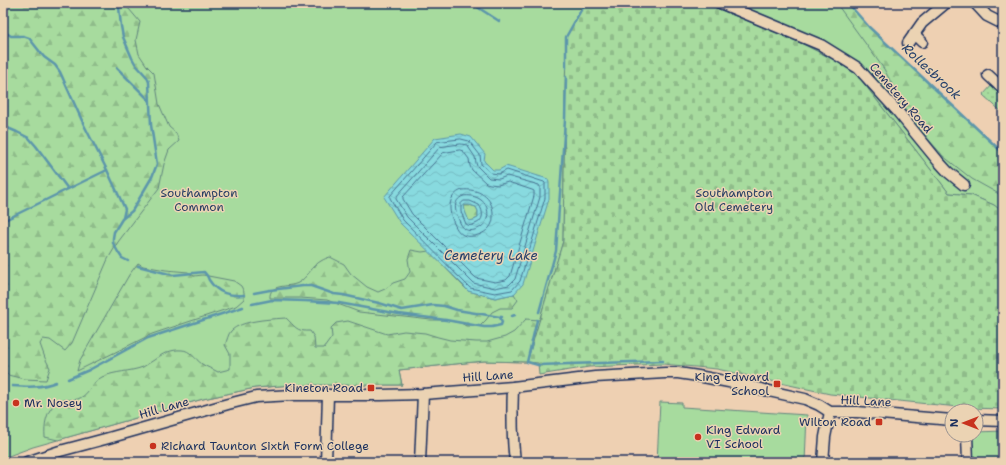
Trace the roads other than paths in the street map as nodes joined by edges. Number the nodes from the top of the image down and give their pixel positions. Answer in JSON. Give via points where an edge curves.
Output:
{"nodes":[{"id":1,"x":720,"y":3,"type":"edge"},
{"id":2,"x":946,"y":3,"type":"edge"},
{"id":3,"x":975,"y":3,"type":"edge"},
{"id":4,"x":1003,"y":24,"type":"edge"},
{"id":5,"x":914,"y":34,"type":"junction"},
{"id":6,"x":922,"y":42,"type":"dead end"},
{"id":7,"x":908,"y":43,"type":"dead end"},
{"id":8,"x":988,"y":75,"type":"dead end"},
{"id":9,"x":1003,"y":89,"type":"edge"},
{"id":10,"x":964,"y":185,"type":"dead end"},
{"id":11,"x":513,"y":387,"type":"junction"},
{"id":12,"x":423,"y":394,"type":"junction"},
{"id":13,"x":328,"y":395,"type":"junction"},
{"id":14,"x":830,"y":412,"type":"junction"},
{"id":15,"x":944,"y":419,"type":"edge"},
{"id":16,"x":984,"y":420,"type":"edge"},
{"id":17,"x":1003,"y":421,"type":"edge"},
{"id":18,"x":967,"y":443,"type":"edge"},
{"id":19,"x":38,"y":460,"type":"edge"},
{"id":20,"x":27,"y":462,"type":"edge"},
{"id":21,"x":326,"y":462,"type":"edge"},
{"id":22,"x":420,"y":462,"type":"edge"},
{"id":23,"x":515,"y":462,"type":"edge"},
{"id":24,"x":823,"y":462,"type":"edge"},
{"id":25,"x":968,"y":462,"type":"edge"}],
"edges":[{"from":1,"to":10,"type":"street","name":"Cemetery Road","via":[[821,45],[858,68],[938,161]]},
{"from":2,"to":5,"type":"street","via":[[922,23]]},
{"from":3,"to":4,"type":"street","via":[[987,16]]},
{"from":5,"to":6,"type":"street"},
{"from":5,"to":7,"type":"street"},
{"from":8,"to":9,"type":"street"},
{"from":11,"to":12,"type":"street","name":"Hill Lane"},
{"from":11,"to":14,"type":"street","name":"Hill Lane","via":[[603,376],[678,373],[805,399],[819,404]]},
{"from":11,"to":23,"type":"street"},
{"from":12,"to":13,"type":"street","name":"Hill Lane"},
{"from":12,"to":22,"type":"street"},
{"from":13,"to":19,"type":"street","name":"Hill Lane","via":[[256,397],[240,400]]},
{"from":13,"to":21,"type":"street"},
{"from":14,"to":15,"type":"street","name":"Hill Lane"},
{"from":14,"to":24,"type":"street"},
{"from":16,"to":17,"type":"street"},
{"from":18,"to":25,"type":"street"},
{"from":19,"to":20,"type":"street","name":"Hill Lane"}]}
